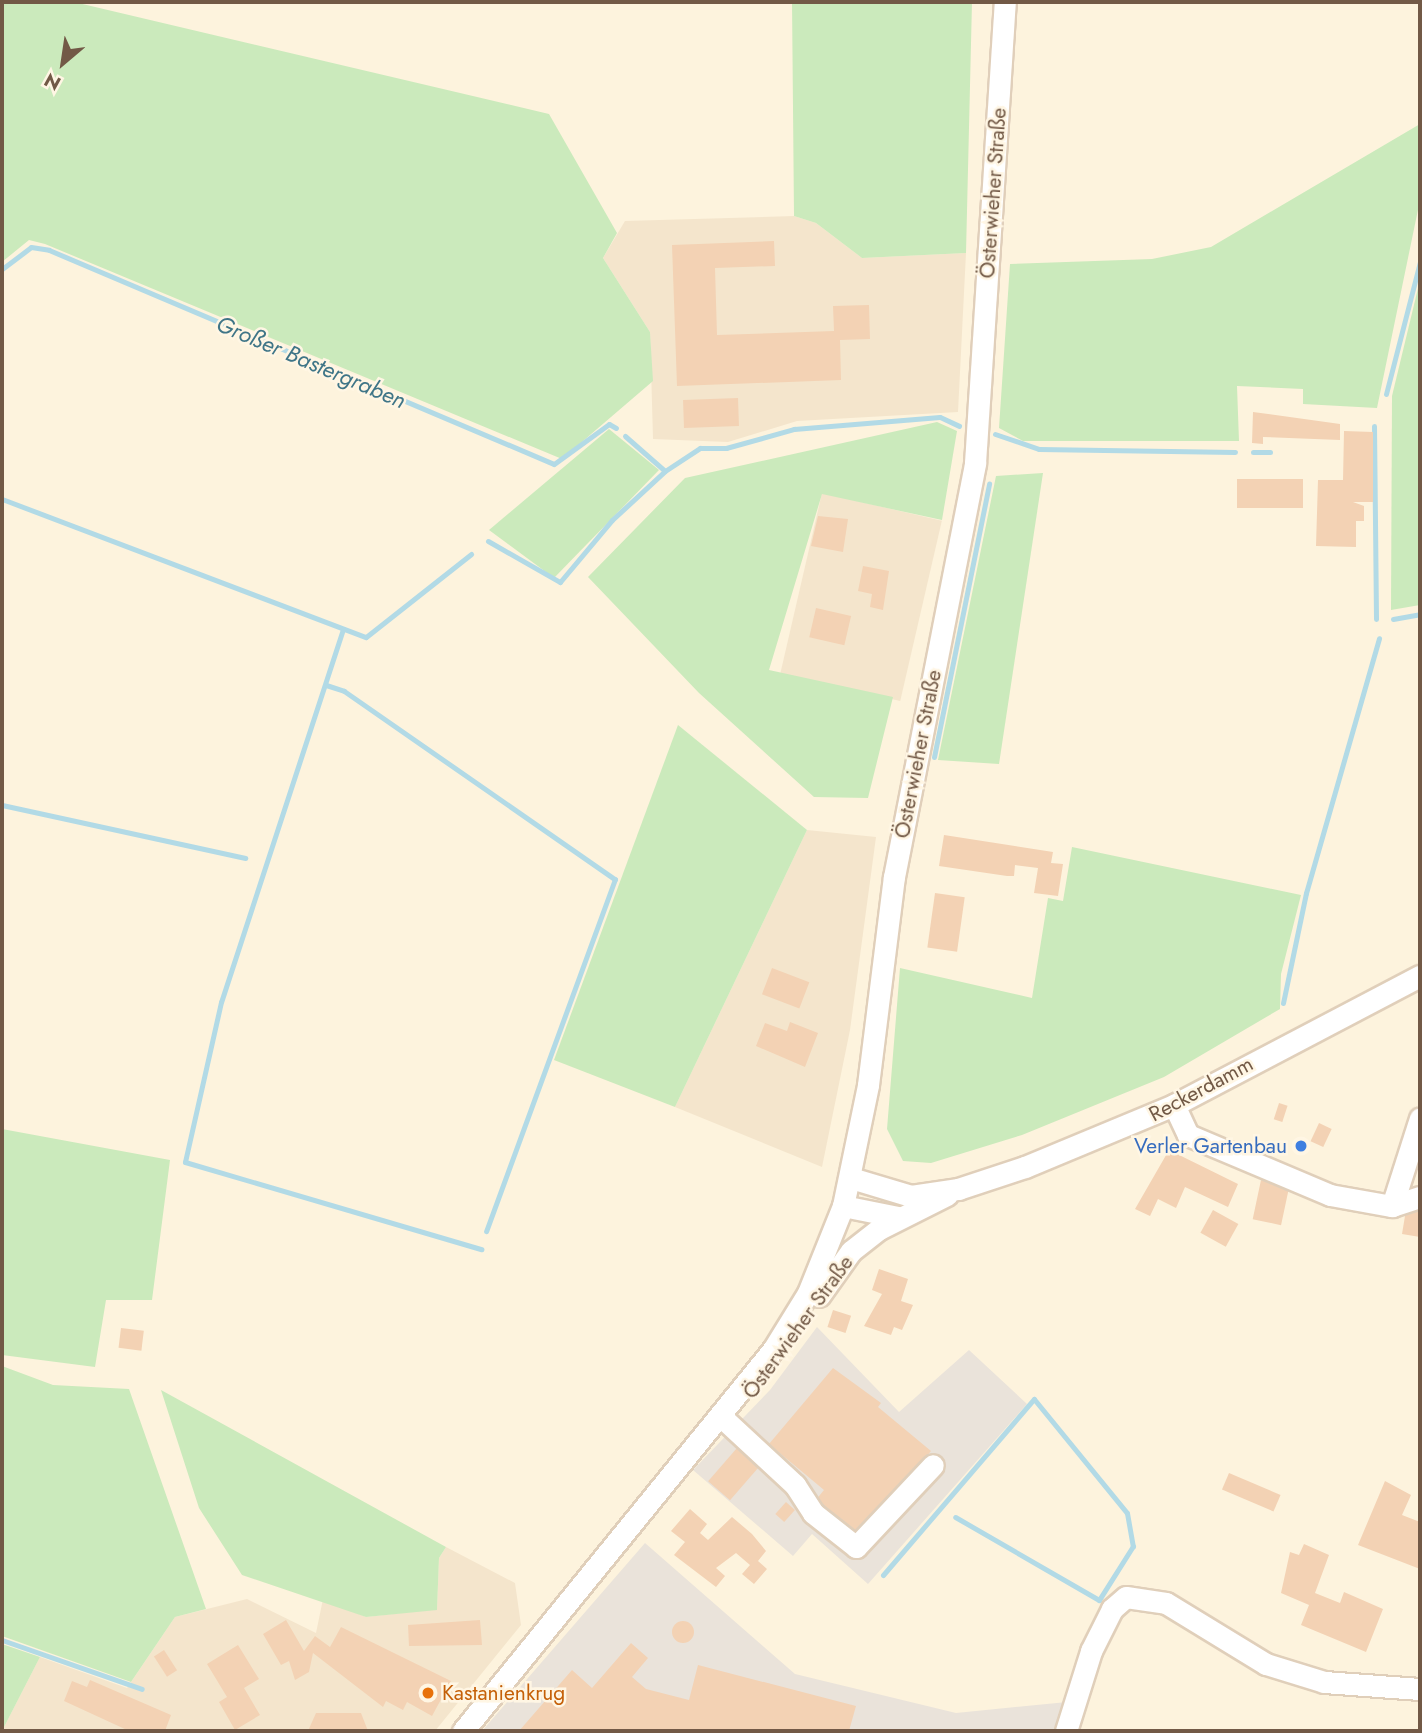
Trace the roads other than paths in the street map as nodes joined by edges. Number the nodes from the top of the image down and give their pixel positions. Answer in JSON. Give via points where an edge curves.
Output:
{"nodes":[{"id":1,"x":1005,"y":2,"type":"edge"},
{"id":2,"x":1420,"y":976,"type":"edge"},
{"id":3,"x":1174,"y":1105,"type":"junction"},
{"id":4,"x":1420,"y":1118,"type":"edge"},
{"id":5,"x":851,"y":1178,"type":"junction"},
{"id":6,"x":958,"y":1189,"type":"junction"},
{"id":7,"x":1420,"y":1197,"type":"edge"},
{"id":8,"x":843,"y":1206,"type":"junction"},
{"id":9,"x":1392,"y":1206,"type":"junction"},
{"id":10,"x":904,"y":1217,"type":"junction"},
{"id":11,"x":727,"y":1422,"type":"junction"},
{"id":12,"x":686,"y":1459,"type":"junction"},
{"id":13,"x":933,"y":1465,"type":"dead end"},
{"id":14,"x":1420,"y":1689,"type":"edge"},
{"id":15,"x":463,"y":1731,"type":"edge"},
{"id":16,"x":1066,"y":1731,"type":"edge"}],
"edges":[{"from":1,"to":5,"type":"street","name":"Österwieher Straße","via":[[975,463],[894,877]]},
{"from":2,"to":3,"type":"street","name":"Reckerdamm"},
{"from":3,"to":6,"type":"street","name":"Reckerdamm"},
{"from":3,"to":9,"type":"street","via":[[1188,1135],[1330,1195]]},
{"from":4,"to":9,"type":"street"},
{"from":5,"to":6,"type":"street","name":"Reckerdamm","via":[[911,1196]]},
{"from":5,"to":8,"type":"street","name":"Österwieher Straße"},
{"from":6,"to":10,"type":"street","name":"Österwieher Straße"},
{"from":7,"to":9,"type":"street"},
{"from":8,"to":10,"type":"street","via":[[885,1219]]},
{"from":8,"to":12,"type":"street","name":"Österwieher Straße","via":[[786,1331]]},
{"from":10,"to":11,"type":"street","name":"Österwieher Straße","via":[[851,1251],[784,1354]]},
{"from":11,"to":12,"type":"street","name":"Österwieher Straße"},
{"from":11,"to":13,"type":"street","via":[[795,1485],[813,1513],[856,1547]]},
{"from":12,"to":15,"type":"street","name":"Österwieher Straße"},
{"from":14,"to":16,"type":"street","via":[[1301,1674],[1266,1664],[1166,1603],[1126,1597],[1112,1609],[1091,1651]]}]}
